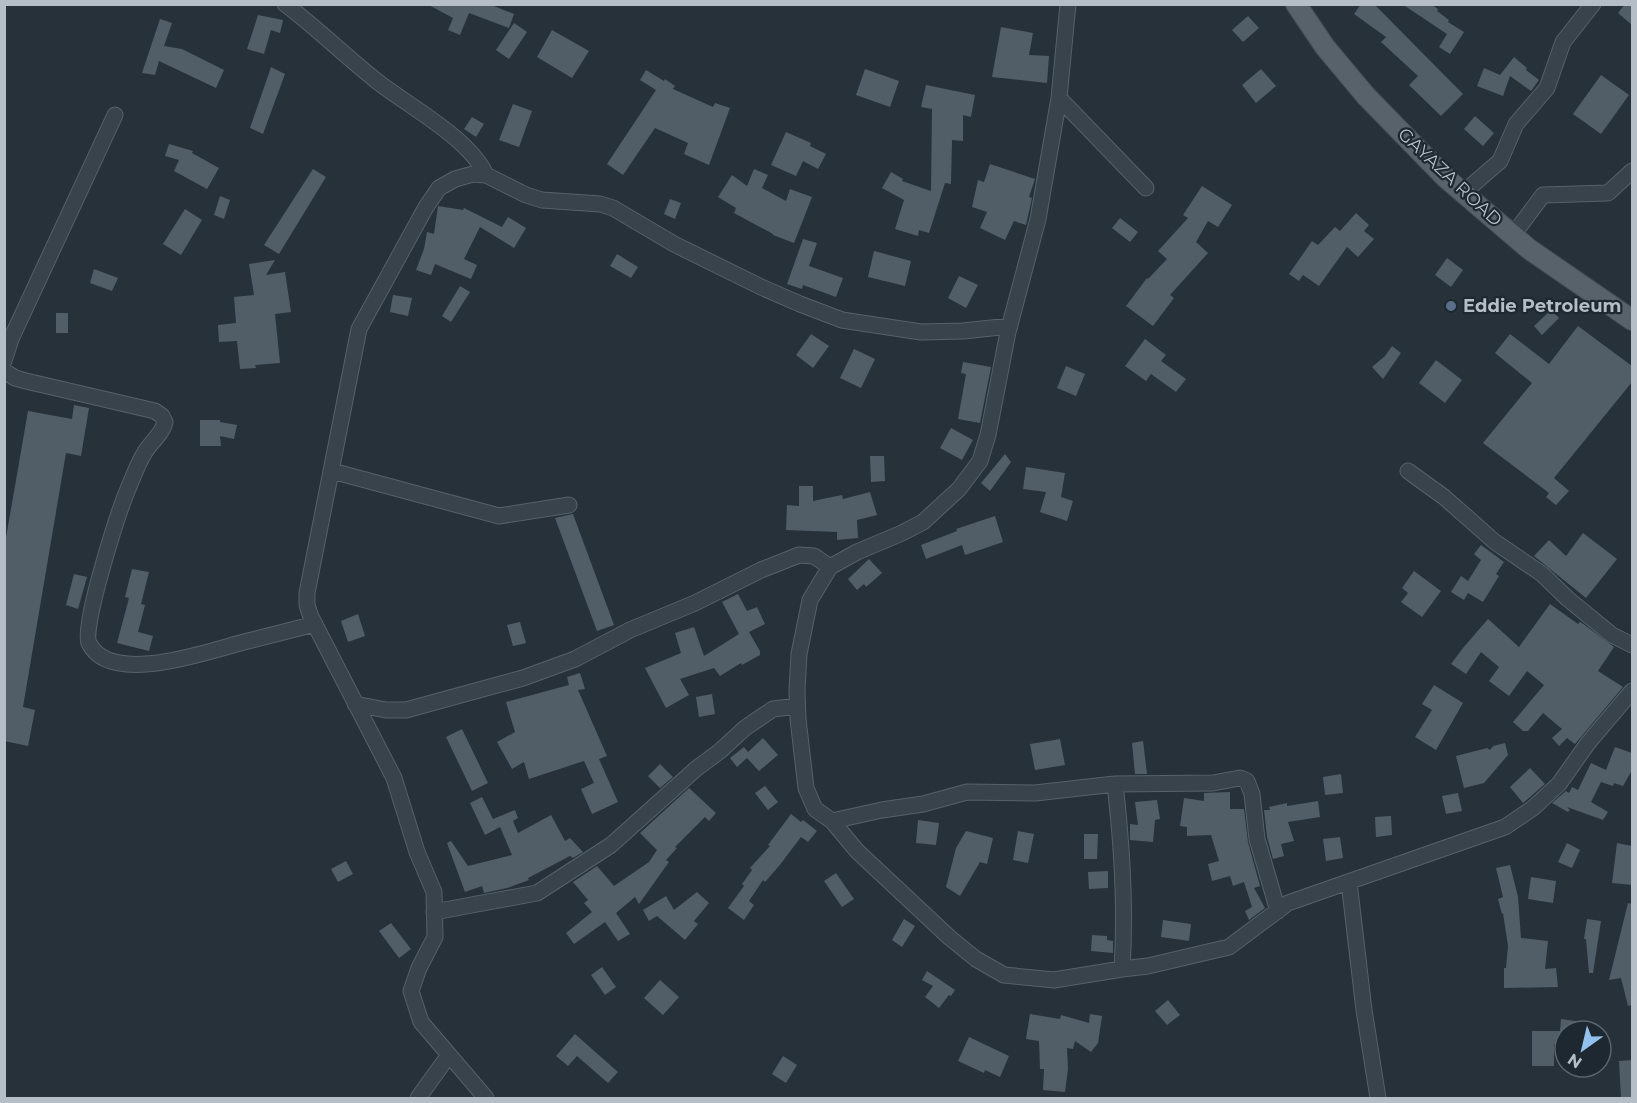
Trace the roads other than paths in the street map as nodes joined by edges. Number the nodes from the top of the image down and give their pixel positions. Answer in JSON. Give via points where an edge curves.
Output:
{"nodes":[{"id":1,"x":285,"y":4,"type":"edge"},
{"id":2,"x":1068,"y":4,"type":"edge"},
{"id":3,"x":1296,"y":4,"type":"edge"},
{"id":4,"x":1593,"y":4,"type":"edge"},
{"id":5,"x":1059,"y":98,"type":"junction"},
{"id":6,"x":115,"y":115,"type":"dead end"},
{"id":7,"x":1632,"y":171,"type":"edge"},
{"id":8,"x":486,"y":175,"type":"junction"},
{"id":9,"x":1146,"y":188,"type":"dead end"},
{"id":10,"x":1463,"y":193,"type":"junction"},
{"id":11,"x":1513,"y":235,"type":"junction"},
{"id":12,"x":1632,"y":320,"type":"edge"},
{"id":13,"x":1010,"y":326,"type":"junction"},
{"id":14,"x":4,"y":361,"type":"edge"},
{"id":15,"x":4,"y":371,"type":"edge"},
{"id":16,"x":332,"y":471,"type":"junction"},
{"id":17,"x":1408,"y":471,"type":"dead end"},
{"id":18,"x":569,"y":505,"type":"dead end"},
{"id":19,"x":830,"y":567,"type":"junction"},
{"id":20,"x":315,"y":624,"type":"junction"},
{"id":21,"x":1632,"y":645,"type":"edge"},
{"id":22,"x":1632,"y":691,"type":"edge"},
{"id":23,"x":355,"y":704,"type":"junction"},
{"id":24,"x":797,"y":706,"type":"junction"},
{"id":25,"x":1115,"y":784,"type":"junction"},
{"id":26,"x":832,"y":821,"type":"junction"},
{"id":27,"x":1349,"y":882,"type":"junction"},
{"id":28,"x":1278,"y":911,"type":"junction"},
{"id":29,"x":434,"y":912,"type":"junction"},
{"id":30,"x":1122,"y":969,"type":"junction"},
{"id":31,"x":449,"y":1055,"type":"junction"},
{"id":32,"x":418,"y":1098,"type":"edge"},
{"id":33,"x":486,"y":1098,"type":"edge"},
{"id":34,"x":1378,"y":1098,"type":"edge"}],
"edges":[{"from":1,"to":8,"type":"street","via":[[460,142]]},
{"from":2,"to":5,"type":"street"},
{"from":3,"to":10,"type":"main road","name":"GAYAZA ROAD","via":[[1366,96]]},
{"from":4,"to":10,"type":"street","via":[[1563,42],[1547,88],[1516,124],[1500,161]]},
{"from":5,"to":9,"type":"street"},
{"from":5,"to":13,"type":"street","via":[[1038,219]]},
{"from":6,"to":14,"type":"street"},
{"from":7,"to":11,"type":"street","via":[[1608,193],[1543,195]]},
{"from":8,"to":13,"type":"street","via":[[542,200],[613,208],[674,244],[761,287],[842,320],[921,332]]},
{"from":8,"to":16,"type":"street","via":[[473,174],[439,188],[366,314]]},
{"from":10,"to":11,"type":"main road","name":"GAYAZA ROAD"},
{"from":11,"to":12,"type":"main road","name":"GAYAZA ROAD"},
{"from":13,"to":19,"type":"street","via":[[988,435],[972,472],[953,496],[923,522]]},
{"from":15,"to":20,"type":"street","via":[[26,381],[155,411],[165,422],[135,472],[108,550],[87,627],[87,642],[97,654],[117,663],[178,661]]},
{"from":16,"to":18,"type":"street","via":[[500,516]]},
{"from":16,"to":20,"type":"street","via":[[307,593]]},
{"from":17,"to":21,"type":"street","via":[[1495,542],[1542,574],[1612,635]]},
{"from":19,"to":23,"type":"street","via":[[814,556],[799,555],[630,630],[575,659],[523,678],[406,710]]},
{"from":19,"to":24,"type":"street","via":[[807,612],[799,654]]},
{"from":20,"to":23,"type":"street"},
{"from":22,"to":27,"type":"street","via":[[1559,784],[1505,827]]},
{"from":23,"to":29,"type":"street","via":[[394,778],[434,892]]},
{"from":24,"to":26,"type":"street","via":[[806,788],[815,809]]},
{"from":24,"to":29,"type":"street","via":[[773,710],[745,728],[610,845],[537,893]]},
{"from":25,"to":26,"type":"street","via":[[1035,793],[967,792]]},
{"from":25,"to":28,"type":"street","via":[[1213,783],[1240,778],[1247,781],[1257,839]]},
{"from":25,"to":30,"type":"street","via":[[1120,820]]},
{"from":26,"to":30,"type":"street","via":[[857,851],[950,938],[1004,975],[1054,981]]},
{"from":27,"to":28,"type":"street","via":[[1288,903]]},
{"from":27,"to":34,"type":"street"},
{"from":28,"to":30,"type":"street","via":[[1229,947]]},
{"from":29,"to":31,"type":"street","via":[[435,937],[411,991],[421,1022]]},
{"from":31,"to":32,"type":"street"},
{"from":31,"to":33,"type":"street"}]}
